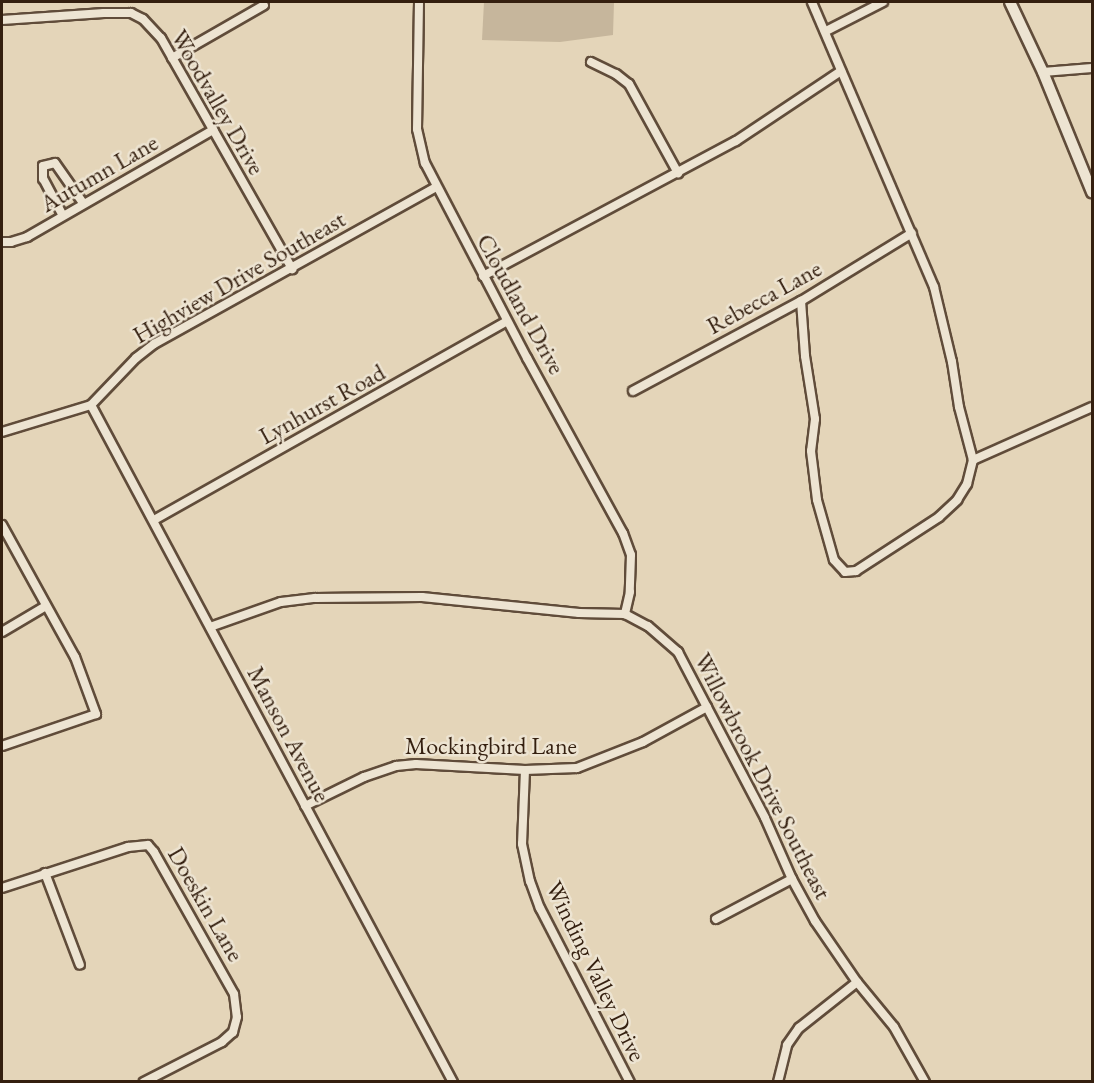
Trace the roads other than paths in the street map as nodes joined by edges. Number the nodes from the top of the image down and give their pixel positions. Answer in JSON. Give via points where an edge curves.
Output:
{"nodes":[{"id":1,"x":419,"y":2,"type":"edge"},
{"id":2,"x":812,"y":2,"type":"edge"},
{"id":3,"x":883,"y":2,"type":"edge"},
{"id":4,"x":1010,"y":2,"type":"edge"},
{"id":5,"x":264,"y":5,"type":"dead end"},
{"id":6,"x":2,"y":20,"type":"edge"},
{"id":7,"x":826,"y":31,"type":"junction"},
{"id":8,"x":172,"y":58,"type":"junction"},
{"id":9,"x":591,"y":62,"type":"dead end"},
{"id":10,"x":1092,"y":68,"type":"edge"},
{"id":11,"x":842,"y":71,"type":"junction"},
{"id":12,"x":1043,"y":72,"type":"junction"},
{"id":13,"x":213,"y":130,"type":"junction"},
{"id":14,"x":678,"y":173,"type":"junction"},
{"id":15,"x":436,"y":187,"type":"junction"},
{"id":16,"x":1092,"y":192,"type":"edge"},
{"id":17,"x":83,"y":203,"type":"junction"},
{"id":18,"x":62,"y":214,"type":"junction"},
{"id":19,"x":912,"y":233,"type":"junction"},
{"id":20,"x":2,"y":242,"type":"edge"},
{"id":21,"x":292,"y":269,"type":"junction"},
{"id":22,"x":483,"y":276,"type":"junction"},
{"id":23,"x":801,"y":302,"type":"junction"},
{"id":24,"x":507,"y":321,"type":"junction"},
{"id":25,"x":633,"y":392,"type":"dead end"},
{"id":26,"x":91,"y":405,"type":"junction"},
{"id":27,"x":1092,"y":406,"type":"edge"},
{"id":28,"x":2,"y":432,"type":"edge"},
{"id":29,"x":974,"y":460,"type":"junction"},
{"id":30,"x":154,"y":520,"type":"junction"},
{"id":31,"x":2,"y":525,"type":"edge"},
{"id":32,"x":46,"y":606,"type":"junction"},
{"id":33,"x":625,"y":614,"type":"junction"},
{"id":34,"x":210,"y":627,"type":"junction"},
{"id":35,"x":2,"y":632,"type":"edge"},
{"id":36,"x":707,"y":707,"type":"junction"},
{"id":37,"x":2,"y":746,"type":"edge"},
{"id":38,"x":525,"y":770,"type":"junction"},
{"id":39,"x":305,"y":806,"type":"junction"},
{"id":40,"x":45,"y":873,"type":"junction"},
{"id":41,"x":792,"y":879,"type":"junction"},
{"id":42,"x":2,"y":888,"type":"edge"},
{"id":43,"x":716,"y":919,"type":"dead end"},
{"id":44,"x":80,"y":965,"type":"dead end"},
{"id":45,"x":857,"y":982,"type":"junction"},
{"id":46,"x":144,"y":1082,"type":"edge"},
{"id":47,"x":453,"y":1082,"type":"edge"},
{"id":48,"x":630,"y":1082,"type":"edge"},
{"id":49,"x":778,"y":1082,"type":"edge"},
{"id":50,"x":925,"y":1082,"type":"edge"}],
"edges":[{"from":1,"to":15,"type":"street","name":"Cloudland Drive","via":[[417,129]]},
{"from":2,"to":7,"type":"street"},
{"from":3,"to":7,"type":"street"},
{"from":4,"to":12,"type":"street"},
{"from":5,"to":8,"type":"street"},
{"from":6,"to":8,"type":"street","name":"Woodvalley Drive","via":[[131,13],[152,27]]},
{"from":7,"to":11,"type":"street"},
{"from":8,"to":13,"type":"street","name":"Woodvalley Drive"},
{"from":9,"to":14,"type":"street","via":[[629,84]]},
{"from":10,"to":12,"type":"street"},
{"from":11,"to":14,"type":"street","via":[[736,141]]},
{"from":11,"to":19,"type":"street"},
{"from":12,"to":16,"type":"street"},
{"from":13,"to":17,"type":"street","name":"Autumn Lane"},
{"from":13,"to":21,"type":"street","name":"Woodvalley Drive"},
{"from":14,"to":22,"type":"street"},
{"from":15,"to":21,"type":"street","name":"Highview Drive Southeast"},
{"from":15,"to":22,"type":"street","name":"Cloudland Drive"},
{"from":17,"to":18,"type":"street","name":"Autumn Lane"},
{"from":17,"to":18,"type":"street","via":[[55,163],[43,166],[43,179]]},
{"from":18,"to":20,"type":"street","name":"Autumn Lane","via":[[27,237]]},
{"from":19,"to":23,"type":"street","name":"Rebecca Lane"},
{"from":19,"to":29,"type":"street","via":[[941,311],[959,407]]},
{"from":21,"to":26,"type":"street","name":"Highview Drive Southeast","via":[[154,344]]},
{"from":22,"to":24,"type":"street","name":"Cloudland Drive"},
{"from":23,"to":25,"type":"street","name":"Rebecca Lane"},
{"from":23,"to":29,"type":"street","via":[[815,419],[811,451],[817,500],[834,560],[845,572],[856,572],[939,517],[967,484]]},
{"from":24,"to":30,"type":"street","name":"Lynhurst Road"},
{"from":24,"to":33,"type":"street","name":"Cloudland Drive","via":[[624,533],[630,555],[630,592]]},
{"from":26,"to":28,"type":"street","name":"Highview Drive Southeast"},
{"from":26,"to":30,"type":"street","name":"Manson Avenue"},
{"from":27,"to":29,"type":"street"},
{"from":30,"to":34,"type":"street","name":"Manson Avenue"},
{"from":31,"to":32,"type":"street"},
{"from":32,"to":35,"type":"street"},
{"from":32,"to":37,"type":"street","via":[[75,657],[96,714]]},
{"from":33,"to":34,"type":"street","name":"Willowbrook Drive Southeast","via":[[422,597],[315,598],[281,602]]},
{"from":33,"to":36,"type":"street","name":"Willowbrook Drive Southeast","via":[[648,626],[678,652]]},
{"from":34,"to":39,"type":"street","name":"Manson Avenue"},
{"from":36,"to":38,"type":"street","name":"Mockingbird Lane","via":[[593,764]]},
{"from":36,"to":41,"type":"street","name":"Willowbrook Drive Southeast"},
{"from":38,"to":39,"type":"street","name":"Mockingbird Lane","via":[[396,766]]},
{"from":38,"to":48,"type":"street","name":"Winding Valley Drive","via":[[522,844],[530,881],[540,908]]},
{"from":39,"to":47,"type":"street","name":"Manson Avenue"},
{"from":40,"to":42,"type":"street","name":"Doeskin Lane"},
{"from":40,"to":44,"type":"street"},
{"from":40,"to":46,"type":"street","name":"Doeskin Lane","via":[[128,847],[148,845],[234,994],[237,1007],[233,1032],[222,1042]]},
{"from":41,"to":43,"type":"street"},
{"from":41,"to":45,"type":"street","name":"Willowbrook Drive Southeast"},
{"from":45,"to":49,"type":"street","via":[[799,1028],[787,1045]]},
{"from":45,"to":50,"type":"street","name":"Willowbrook Drive Southeast","via":[[894,1027]]}]}
